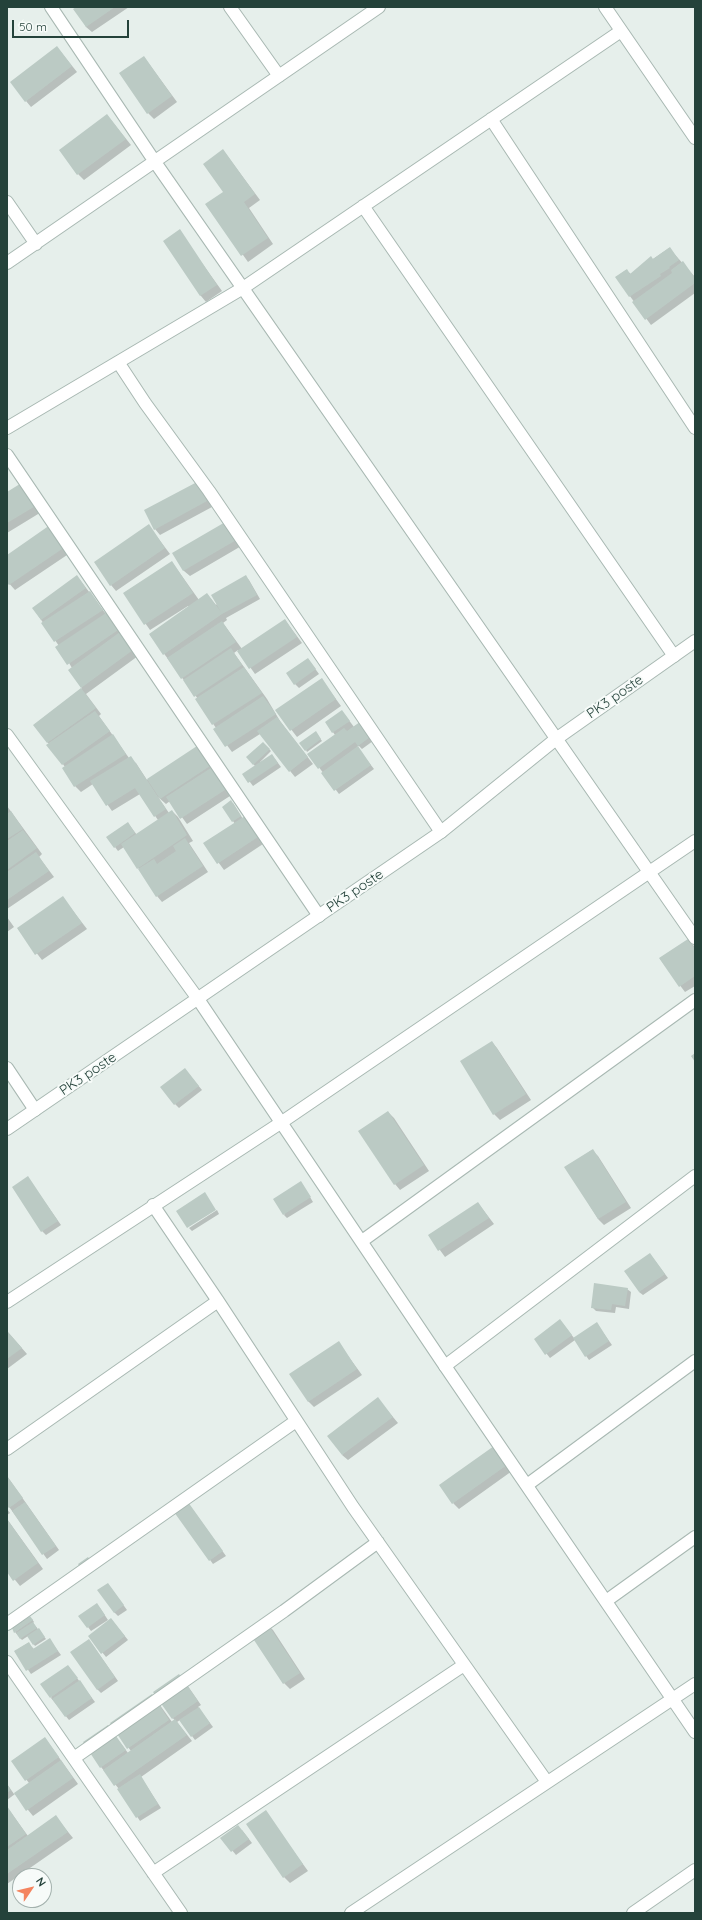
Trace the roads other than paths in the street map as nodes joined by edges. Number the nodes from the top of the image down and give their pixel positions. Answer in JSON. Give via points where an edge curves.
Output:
{"nodes":[{"id":1,"x":51,"y":7,"type":"edge"},
{"id":2,"x":230,"y":7,"type":"edge"},
{"id":3,"x":379,"y":7,"type":"edge"},
{"id":4,"x":605,"y":7,"type":"edge"},
{"id":5,"x":621,"y":31,"type":"junction"},
{"id":6,"x":279,"y":76,"type":"junction"},
{"id":7,"x":491,"y":119,"type":"junction"},
{"id":8,"x":695,"y":138,"type":"edge"},
{"id":9,"x":155,"y":162,"type":"junction"},
{"id":10,"x":7,"y":202,"type":"edge"},
{"id":11,"x":363,"y":206,"type":"junction"},
{"id":12,"x":36,"y":244,"type":"junction"},
{"id":13,"x":7,"y":263,"type":"edge"},
{"id":14,"x":243,"y":288,"type":"junction"},
{"id":15,"x":118,"y":362,"type":"junction"},
{"id":16,"x":7,"y":428,"type":"edge"},
{"id":17,"x":695,"y":428,"type":"edge"},
{"id":18,"x":7,"y":455,"type":"edge"},
{"id":19,"x":695,"y":641,"type":"edge"},
{"id":20,"x":674,"y":656,"type":"junction"},
{"id":21,"x":7,"y":735,"type":"edge"},
{"id":22,"x":556,"y":739,"type":"junction"},
{"id":23,"x":441,"y":832,"type":"junction"},
{"id":24,"x":695,"y":841,"type":"edge"},
{"id":25,"x":650,"y":872,"type":"junction"},
{"id":26,"x":319,"y":916,"type":"junction"},
{"id":27,"x":695,"y":938,"type":"edge"},
{"id":28,"x":198,"y":999,"type":"junction"},
{"id":29,"x":695,"y":1000,"type":"edge"},
{"id":30,"x":7,"y":1068,"type":"edge"},
{"id":31,"x":35,"y":1110,"type":"junction"},
{"id":32,"x":282,"y":1122,"type":"junction"},
{"id":33,"x":7,"y":1129,"type":"edge"},
{"id":34,"x":695,"y":1176,"type":"edge"},
{"id":35,"x":153,"y":1205,"type":"junction"},
{"id":36,"x":362,"y":1241,"type":"junction"},
{"id":37,"x":218,"y":1301,"type":"junction"},
{"id":38,"x":7,"y":1302,"type":"edge"},
{"id":39,"x":695,"y":1361,"type":"edge"},
{"id":40,"x":445,"y":1366,"type":"junction"},
{"id":41,"x":296,"y":1421,"type":"junction"},
{"id":42,"x":7,"y":1449,"type":"edge"},
{"id":43,"x":527,"y":1485,"type":"junction"},
{"id":44,"x":695,"y":1537,"type":"edge"},
{"id":45,"x":378,"y":1542,"type":"junction"},
{"id":46,"x":606,"y":1601,"type":"junction"},
{"id":47,"x":7,"y":1624,"type":"edge"},
{"id":48,"x":7,"y":1662,"type":"edge"},
{"id":49,"x":464,"y":1665,"type":"junction"},
{"id":50,"x":695,"y":1684,"type":"edge"},
{"id":51,"x":673,"y":1699,"type":"junction"},
{"id":52,"x":695,"y":1732,"type":"edge"},
{"id":53,"x":74,"y":1758,"type":"junction"},
{"id":54,"x":547,"y":1782,"type":"junction"},
{"id":55,"x":695,"y":1870,"type":"edge"},
{"id":56,"x":153,"y":1873,"type":"junction"},
{"id":57,"x":181,"y":1913,"type":"edge"},
{"id":58,"x":351,"y":1913,"type":"edge"},
{"id":59,"x":633,"y":1913,"type":"edge"}],
"edges":[{"from":1,"to":9,"type":"street"},
{"from":2,"to":6,"type":"street"},
{"from":3,"to":6,"type":"street"},
{"from":4,"to":5,"type":"street"},
{"from":5,"to":7,"type":"street"},
{"from":5,"to":8,"type":"street"},
{"from":6,"to":9,"type":"street"},
{"from":7,"to":11,"type":"street"},
{"from":7,"to":17,"type":"street"},
{"from":9,"to":12,"type":"street"},
{"from":9,"to":14,"type":"street"},
{"from":10,"to":12,"type":"street"},
{"from":11,"to":14,"type":"street"},
{"from":11,"to":20,"type":"street"},
{"from":12,"to":13,"type":"street"},
{"from":14,"to":15,"type":"street"},
{"from":14,"to":22,"type":"street"},
{"from":15,"to":16,"type":"street"},
{"from":15,"to":23,"type":"street"},
{"from":18,"to":26,"type":"street"},
{"from":19,"to":20,"type":"street","name":"PK3 poste"},
{"from":20,"to":22,"type":"street","name":"PK3 poste"},
{"from":21,"to":28,"type":"street"},
{"from":22,"to":23,"type":"street","name":"PK3 poste"},
{"from":22,"to":25,"type":"street"},
{"from":23,"to":26,"type":"street","name":"PK3 poste"},
{"from":24,"to":25,"type":"street"},
{"from":25,"to":27,"type":"street"},
{"from":25,"to":32,"type":"street"},
{"from":26,"to":28,"type":"street","name":"PK3 poste"},
{"from":28,"to":31,"type":"street","name":"PK3 poste"},
{"from":28,"to":32,"type":"street"},
{"from":29,"to":36,"type":"street"},
{"from":30,"to":31,"type":"street"},
{"from":31,"to":33,"type":"street","name":"PK3 poste"},
{"from":32,"to":35,"type":"street"},
{"from":32,"to":36,"type":"street"},
{"from":34,"to":40,"type":"street"},
{"from":35,"to":37,"type":"street"},
{"from":35,"to":38,"type":"street"},
{"from":36,"to":40,"type":"street"},
{"from":37,"to":41,"type":"street"},
{"from":37,"to":42,"type":"street"},
{"from":39,"to":43,"type":"street"},
{"from":40,"to":43,"type":"street"},
{"from":41,"to":45,"type":"street"},
{"from":41,"to":47,"type":"street"},
{"from":43,"to":46,"type":"street"},
{"from":44,"to":46,"type":"street"},
{"from":45,"to":49,"type":"street"},
{"from":45,"to":53,"type":"street"},
{"from":46,"to":51,"type":"street"},
{"from":48,"to":53,"type":"street"},
{"from":49,"to":54,"type":"street"},
{"from":49,"to":56,"type":"street"},
{"from":50,"to":51,"type":"street"},
{"from":51,"to":52,"type":"street"},
{"from":51,"to":54,"type":"street"},
{"from":53,"to":56,"type":"street"},
{"from":54,"to":58,"type":"street"},
{"from":55,"to":59,"type":"street"},
{"from":56,"to":57,"type":"street"}]}
